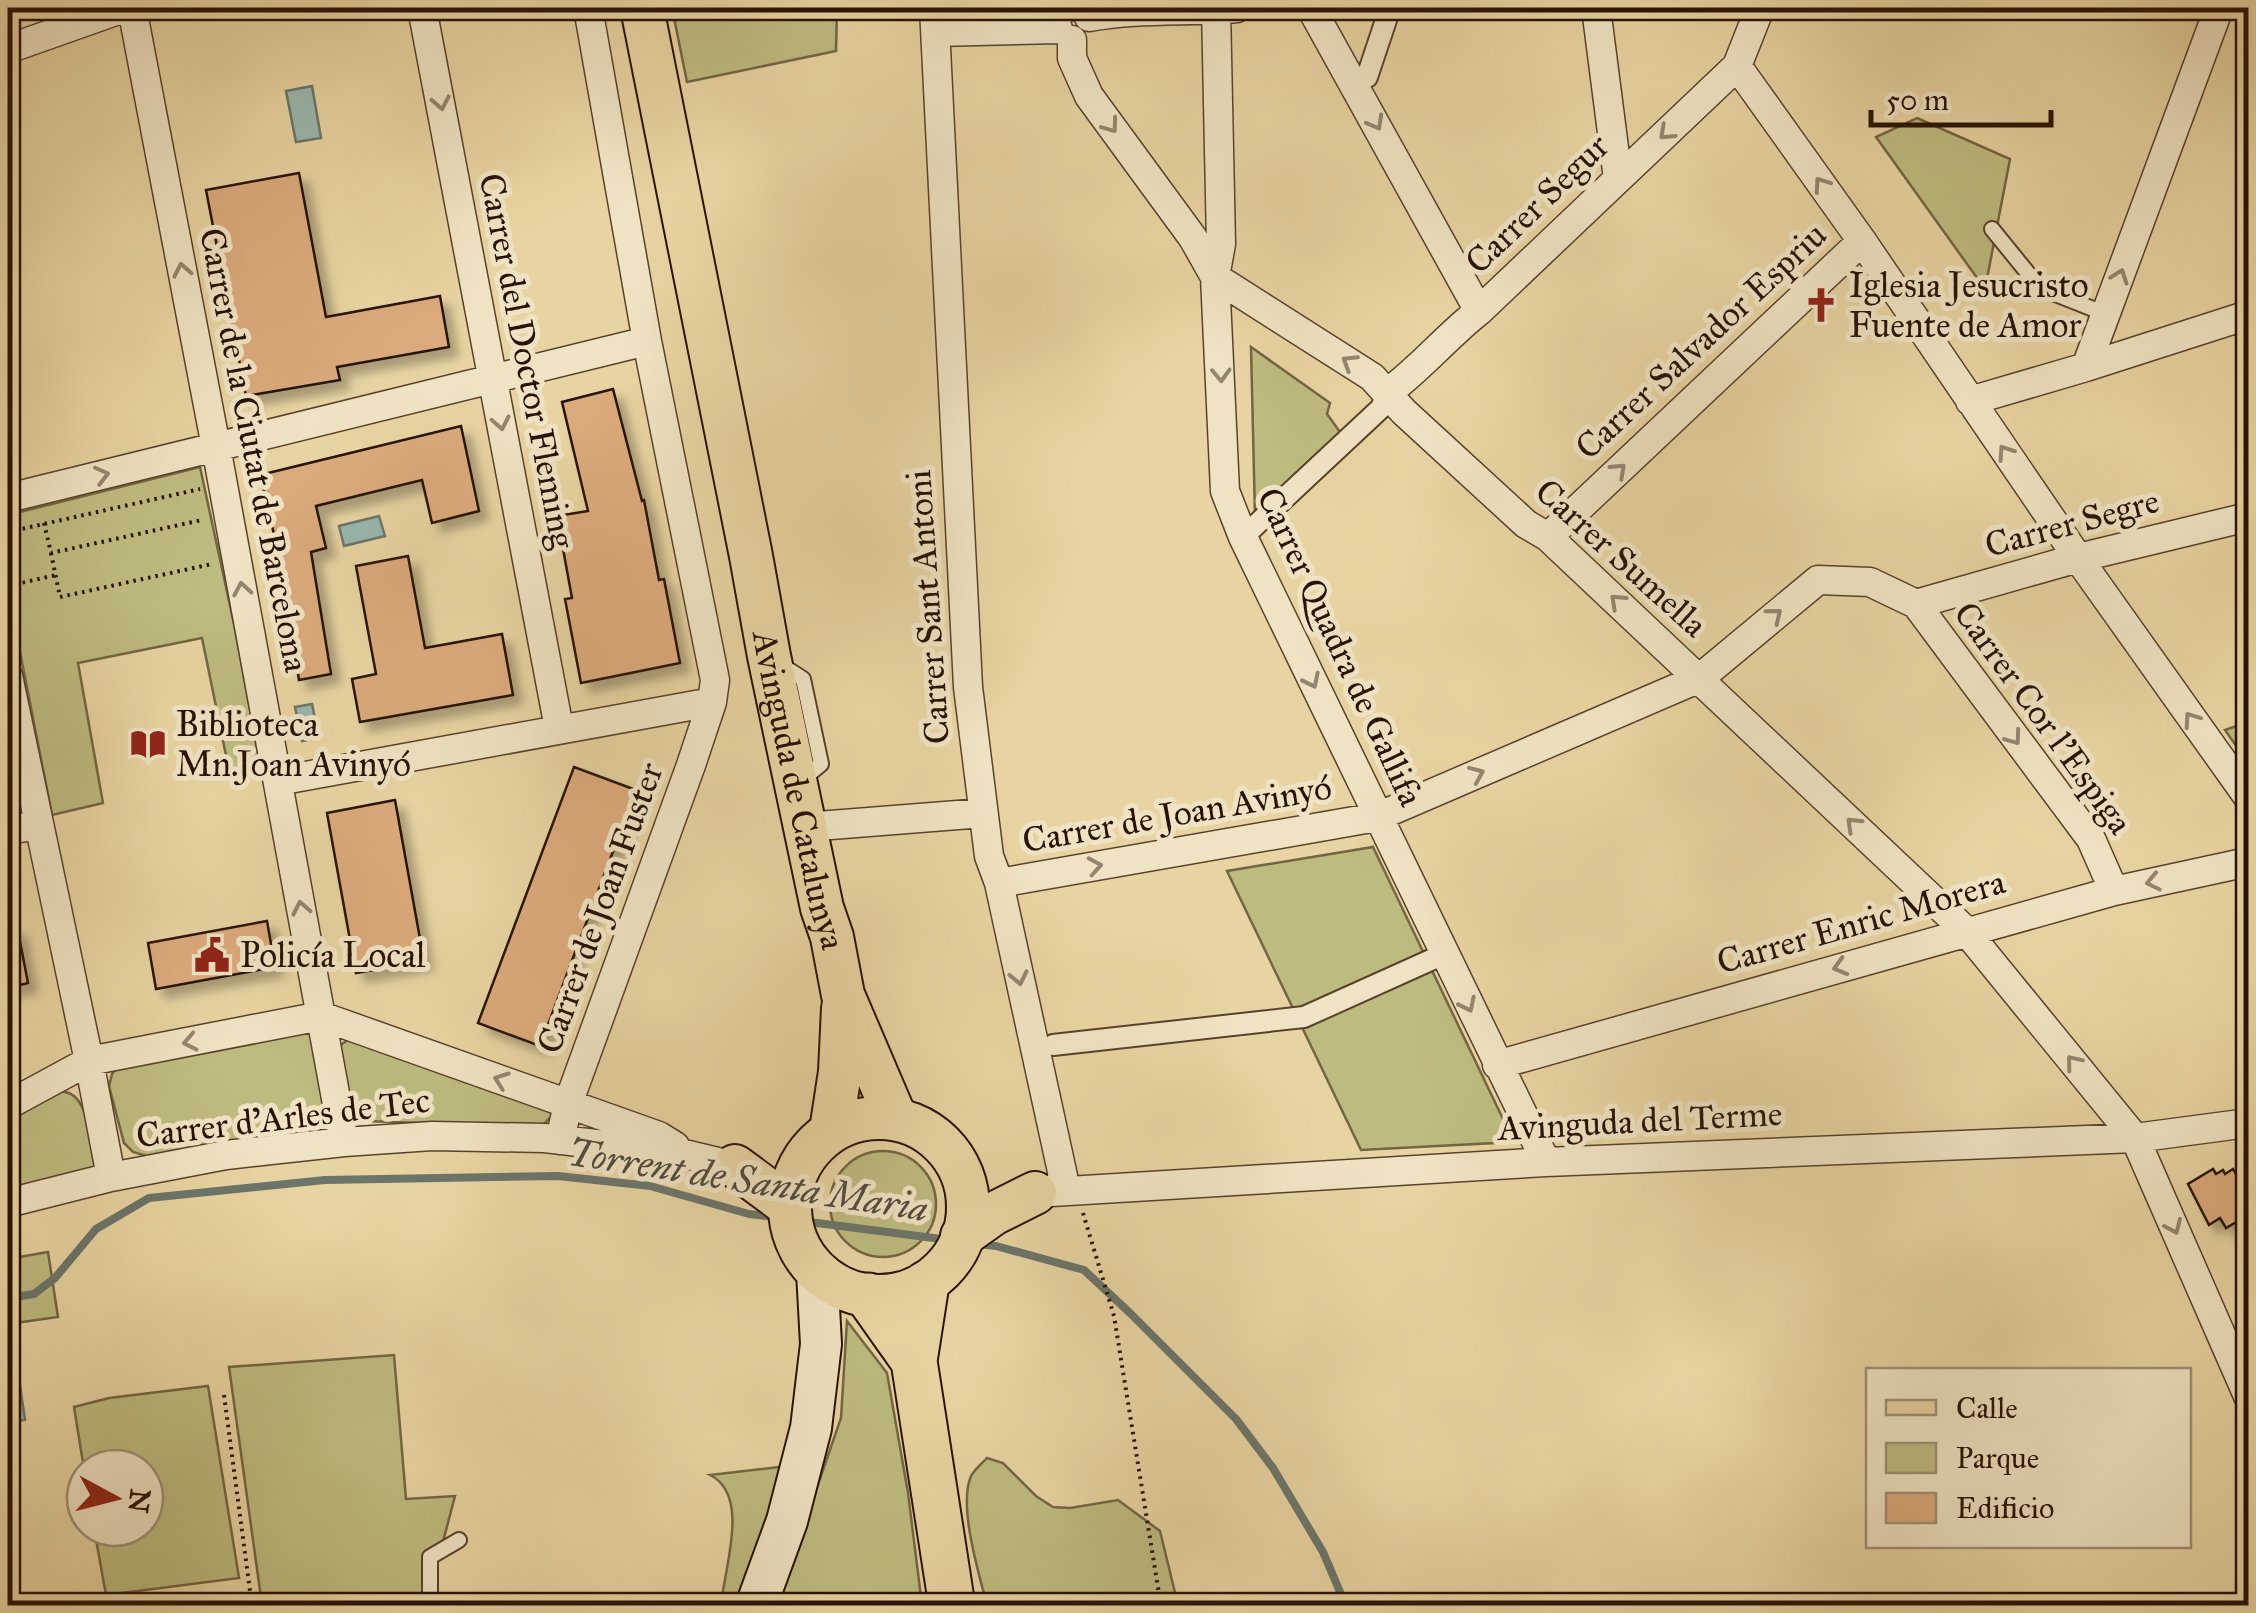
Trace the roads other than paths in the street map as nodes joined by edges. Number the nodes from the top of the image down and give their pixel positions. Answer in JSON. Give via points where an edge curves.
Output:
{"nodes":[{"id":1,"x":124,"y":8,"type":"edge"},
{"id":2,"x":132,"y":8,"type":"edge"},
{"id":3,"x":422,"y":8,"type":"edge"},
{"id":4,"x":588,"y":8,"type":"edge"},
{"id":5,"x":642,"y":8,"type":"edge"},
{"id":6,"x":659,"y":8,"type":"edge"},
{"id":7,"x":1223,"y":8,"type":"edge"},
{"id":8,"x":1311,"y":8,"type":"edge"},
{"id":9,"x":1596,"y":8,"type":"edge"},
{"id":10,"x":1760,"y":8,"type":"edge"},
{"id":11,"x":2219,"y":8,"type":"edge"},
{"id":12,"x":1388,"y":14,"type":"dead end"},
{"id":13,"x":1069,"y":17,"type":"edge"},
{"id":14,"x":935,"y":20,"type":"edge"},
{"id":15,"x":8,"y":49,"type":"edge"},
{"id":16,"x":1737,"y":66,"type":"junction"},
{"id":17,"x":1367,"y":77,"type":"dead end"},
{"id":18,"x":1618,"y":178,"type":"junction"},
{"id":19,"x":1992,"y":229,"type":"dead end"},
{"id":20,"x":1862,"y":241,"type":"junction"},
{"id":21,"x":1216,"y":278,"type":"junction"},
{"id":22,"x":1479,"y":311,"type":"junction"},
{"id":23,"x":2106,"y":314,"type":"junction"},
{"id":24,"x":2248,"y":314,"type":"edge"},
{"id":25,"x":647,"y":342,"type":"junction"},
{"id":26,"x":2086,"y":367,"type":"junction"},
{"id":27,"x":493,"y":379,"type":"junction"},
{"id":28,"x":1386,"y":393,"type":"junction"},
{"id":29,"x":1970,"y":401,"type":"junction"},
{"id":30,"x":216,"y":447,"type":"junction"},
{"id":31,"x":8,"y":498,"type":"edge"},
{"id":32,"x":2248,"y":517,"type":"edge"},
{"id":33,"x":1243,"y":537,"type":"junction"},
{"id":34,"x":1548,"y":537,"type":"junction"},
{"id":35,"x":2078,"y":558,"type":"junction"},
{"id":36,"x":1916,"y":604,"type":"junction"},
{"id":37,"x":8,"y":676,"type":"edge"},
{"id":38,"x":1700,"y":678,"type":"junction"},
{"id":39,"x":712,"y":702,"type":"junction"},
{"id":40,"x":559,"y":728,"type":"junction"},
{"id":41,"x":278,"y":781,"type":"junction"},
{"id":42,"x":2248,"y":797,"type":"edge"},
{"id":43,"x":982,"y":813,"type":"junction"},
{"id":44,"x":1377,"y":817,"type":"junction"},
{"id":45,"x":38,"y":825,"type":"junction"},
{"id":46,"x":818,"y":826,"type":"junction"},
{"id":47,"x":8,"y":830,"type":"edge"},
{"id":48,"x":2248,"y":862,"type":"edge"},
{"id":49,"x":998,"y":882,"type":"junction"},
{"id":50,"x":2114,"y":890,"type":"junction"},
{"id":51,"x":1966,"y":931,"type":"junction"},
{"id":52,"x":832,"y":937,"type":"junction"},
{"id":53,"x":1434,"y":959,"type":"dead end"},
{"id":54,"x":844,"y":994,"type":"junction"},
{"id":55,"x":321,"y":1016,"type":"junction"},
{"id":56,"x":1053,"y":1046,"type":"dead end"},
{"id":57,"x":90,"y":1061,"type":"junction"},
{"id":58,"x":1497,"y":1065,"type":"junction"},
{"id":59,"x":568,"y":1104,"type":"junction"},
{"id":60,"x":8,"y":1106,"type":"edge"},
{"id":61,"x":896,"y":1119,"type":"junction"},
{"id":62,"x":2248,"y":1122,"type":"edge"},
{"id":63,"x":831,"y":1132,"type":"junction"},
{"id":64,"x":2135,"y":1138,"type":"junction"},
{"id":65,"x":560,"y":1140,"type":"junction"},
{"id":66,"x":344,"y":1142,"type":"junction"},
{"id":67,"x":689,"y":1154,"type":"junction"},
{"id":68,"x":1546,"y":1162,"type":"junction"},
{"id":69,"x":801,"y":1164,"type":"junction"},
{"id":70,"x":735,"y":1166,"type":"junction"},
{"id":71,"x":960,"y":1170,"type":"junction"},
{"id":72,"x":111,"y":1177,"type":"junction"},
{"id":73,"x":1056,"y":1191,"type":"junction"},
{"id":74,"x":8,"y":1203,"type":"edge"},
{"id":75,"x":791,"y":1218,"type":"junction"},
{"id":76,"x":961,"y":1241,"type":"junction"},
{"id":77,"x":816,"y":1272,"type":"junction"},
{"id":78,"x":926,"y":1284,"type":"junction"},
{"id":79,"x":868,"y":1296,"type":"junction"},
{"id":80,"x":914,"y":1360,"type":"junction"},
{"id":81,"x":2248,"y":1396,"type":"edge"},
{"id":82,"x":459,"y":1540,"type":"dead end"},
{"id":83,"x":430,"y":1606,"type":"edge"},
{"id":84,"x":756,"y":1606,"type":"edge"},
{"id":85,"x":952,"y":1606,"type":"edge"}],
"edges":[{"from":1,"to":15,"type":"street"},
{"from":30,"to":2,"type":"street","name":"Carrer de la Ciutat de Barcelona","one_way":true},
{"from":3,"to":27,"type":"street","name":"Carrer del Doctor Fleming","one_way":true},
{"from":4,"to":25,"type":"street","name":"Avinguda de Catalunya"},
{"from":5,"to":52,"type":"main road","name":"Avinguda de Catalunya","via":[[790,762]]},
{"from":6,"to":46,"type":"main road","name":"Avinguda de Catalunya"},
{"from":7,"to":13,"type":"street"},
{"from":7,"to":21,"type":"street","name":"Carrer Quadra de Gallifa"},
{"from":8,"to":22,"type":"street","one_way":true},
{"from":9,"to":18,"type":"street"},
{"from":10,"to":16,"type":"street"},
{"from":23,"to":11,"type":"street","one_way":true},
{"from":12,"to":17,"type":"street"},
{"from":13,"to":14,"type":"street"},
{"from":13,"to":21,"type":"street","name":"Carrer Sumella","one_way":true,"via":[[1072,58],[1089,96]]},
{"from":14,"to":43,"type":"street","name":"Carrer Sant Antoni","via":[[968,687]]},
{"from":16,"to":18,"type":"street","name":"Carrer Segur","one_way":true},
{"from":20,"to":16,"type":"street","one_way":true},
{"from":18,"to":22,"type":"street","name":"Carrer Segur"},
{"from":19,"to":23,"type":"lane","via":[[2040,288]]},
{"from":20,"to":29,"type":"street"},
{"from":34,"to":20,"type":"street","name":"Carrer Salvador Espriu","one_way":true},
{"from":28,"to":21,"type":"street","name":"Carrer Sumella","one_way":true,"via":[[1372,377]]},
{"from":21,"to":33,"type":"street","name":"Carrer Quadra de Gallifa","one_way":true,"via":[[1225,491]]},
{"from":22,"to":28,"type":"street","name":"Carrer Segur"},
{"from":23,"to":26,"type":"street"},
{"from":24,"to":26,"type":"street"},
{"from":25,"to":27,"type":"street"},
{"from":25,"to":39,"type":"street","name":"Avinguda de Catalunya","via":[[715,680]]},
{"from":26,"to":29,"type":"street"},
{"from":27,"to":30,"type":"street"},
{"from":27,"to":40,"type":"street","name":"Carrer del Doctor Fleming","one_way":true},
{"from":28,"to":33,"type":"street","via":[[1381,408]]},
{"from":28,"to":34,"type":"street","name":"Carrer Sumella"},
{"from":35,"to":29,"type":"street","one_way":true},
{"from":31,"to":30,"type":"street","one_way":true},
{"from":41,"to":30,"type":"street","name":"Carrer de la Ciutat de Barcelona","one_way":true},
{"from":32,"to":35,"type":"street","name":"Carrer Segre"},
{"from":33,"to":44,"type":"street","name":"Carrer Quadra de Gallifa","one_way":true},
{"from":38,"to":34,"type":"street","name":"Carrer Sumella","one_way":true},
{"from":35,"to":36,"type":"street","name":"Carrer Segre"},
{"from":42,"to":35,"type":"street","one_way":true},
{"from":38,"to":36,"type":"street","name":"Carrer Cor l'Espiga","one_way":true,"via":[[1818,580],[1870,582]]},
{"from":36,"to":50,"type":"street","name":"Carrer Cor l'Espiga","one_way":true,"via":[[2091,840]]},
{"from":37,"to":45,"type":"street"},
{"from":44,"to":38,"type":"street","name":"Carrer de Joan Avinyó","one_way":true},
{"from":51,"to":38,"type":"street","name":"Carrer Sumella","one_way":true},
{"from":39,"to":40,"type":"street"},
{"from":39,"to":59,"type":"street","name":"Carrer de Joan Fuster"},
{"from":40,"to":41,"type":"street"},
{"from":55,"to":41,"type":"street","name":"Carrer de la Ciutat de Barcelona","one_way":true},
{"from":43,"to":46,"type":"street"},
{"from":43,"to":49,"type":"street","name":"Carrer Sant Antoni"},
{"from":49,"to":44,"type":"street","name":"Carrer de Joan Avinyó","one_way":true},
{"from":44,"to":58,"type":"street","name":"Carrer Quadra de Gallifa","one_way":true},
{"from":45,"to":47,"type":"street"},
{"from":45,"to":57,"type":"street"},
{"from":46,"to":52,"type":"main road","name":"Avinguda de Catalunya"},
{"from":48,"to":50,"type":"street","name":"Carrer Enric Morera","one_way":true},
{"from":49,"to":73,"type":"street","name":"Carrer Sant Antoni","one_way":true,"via":[[1064,1176]]},
{"from":50,"to":51,"type":"street","name":"Carrer Enric Morera"},
{"from":51,"to":58,"type":"street","name":"Carrer Enric Morera","one_way":true},
{"from":64,"to":51,"type":"street","name":"Carrer Sumella","one_way":true},
{"from":52,"to":54,"type":"main road"},
{"from":53,"to":56,"type":"street","via":[[1304,1017]]},
{"from":54,"to":61,"type":"main road"},
{"from":54,"to":63,"type":"main road"},
{"from":55,"to":57,"type":"street","one_way":true},
{"from":59,"to":55,"type":"street","name":"Carrer d'Arles de Tec","one_way":true},
{"from":55,"to":66,"type":"street","name":"Carrer de la Ciutat de Barcelona"},
{"from":57,"to":60,"type":"street"},
{"from":57,"to":72,"type":"street"},
{"from":58,"to":68,"type":"street","name":"Carrer Quadra de Gallifa"},
{"from":59,"to":65,"type":"street","name":"Carrer de Joan Fuster"},
{"from":59,"to":67,"type":"street","name":"Carrer d'Arles de Tec","via":[[659,1136]]},
{"from":61,"to":63,"type":"main road","via":[[852,1122]]},
{"from":61,"to":71,"type":"main road","via":[[944,1146]]},
{"from":62,"to":64,"type":"street","name":"Avinguda del Terme"},
{"from":63,"to":69,"type":"main road"},
{"from":64,"to":68,"type":"street","name":"Avinguda del Terme"},
{"from":64,"to":81,"type":"street","name":"Carrer Sumella","one_way":true},
{"from":65,"to":66,"type":"street","name":"Carrer d'Arles de Tec","via":[[432,1136]]},
{"from":65,"to":67,"type":"street","name":"Carrer d'Arles de Tec"},
{"from":66,"to":72,"type":"street","name":"Carrer d'Arles de Tec"},
{"from":67,"to":70,"type":"street","name":"Carrer d'Arles de Tec"},
{"from":68,"to":73,"type":"street","name":"Avinguda del Terme"},
{"from":69,"to":70,"type":"main road"},
{"from":69,"to":75,"type":"main road","via":[[792,1183]]},
{"from":70,"to":75,"type":"main road"},
{"from":71,"to":73,"type":"main road","via":[[994,1186]]},
{"from":71,"to":76,"type":"main road","via":[[967,1196]]},
{"from":72,"to":74,"type":"street","name":"Carrer d'Arles de Tec"},
{"from":73,"to":76,"type":"main road","via":[[993,1214]]},
{"from":75,"to":77,"type":"main road"},
{"from":76,"to":78,"type":"main road"},
{"from":77,"to":79,"type":"main road"},
{"from":77,"to":84,"type":"main road","via":[[822,1344],[811,1428]]},
{"from":78,"to":79,"type":"main road","via":[[898,1295]]},
{"from":78,"to":80,"type":"highway"},
{"from":79,"to":80,"type":"highway"},
{"from":80,"to":85,"type":"highway"},
{"from":82,"to":83,"type":"lane","via":[[430,1557]]}]}
